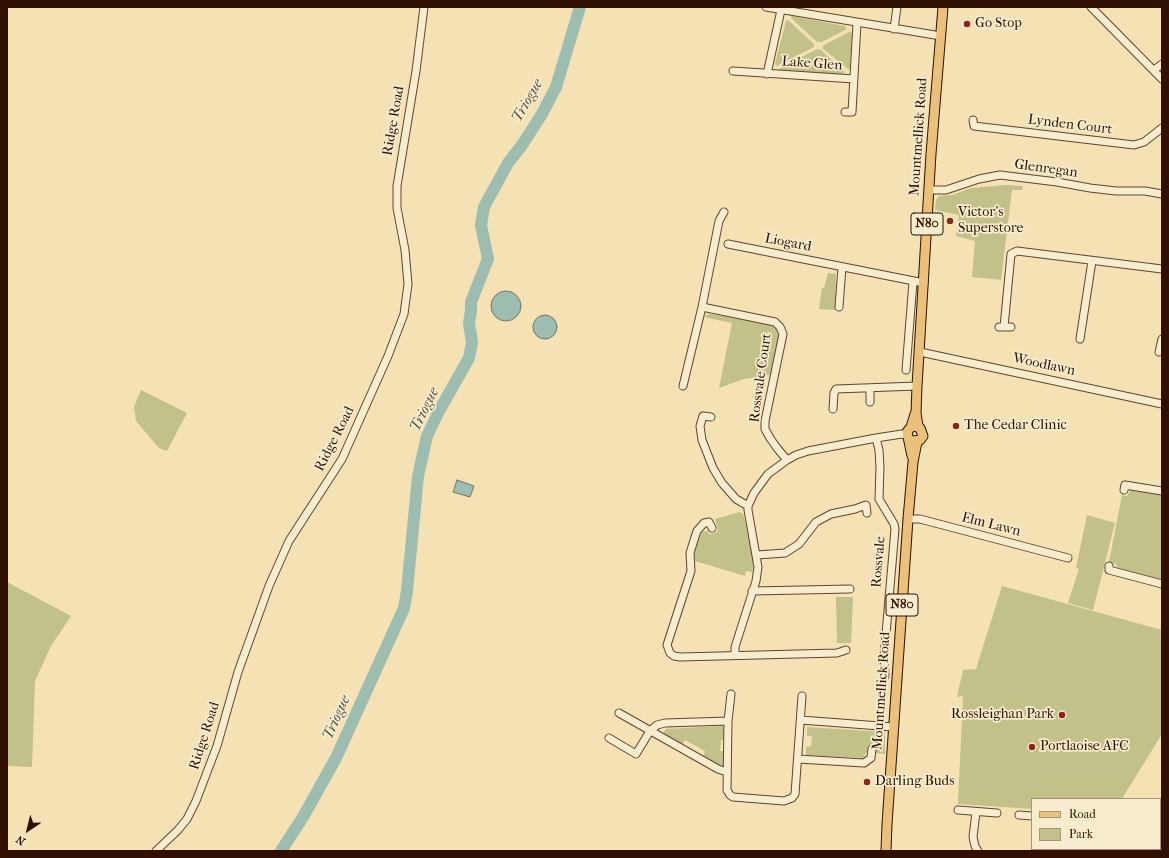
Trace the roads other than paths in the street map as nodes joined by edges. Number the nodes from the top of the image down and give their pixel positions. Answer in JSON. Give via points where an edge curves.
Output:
{"nodes":[{"id":1,"x":424,"y":7,"type":"edge"},
{"id":2,"x":766,"y":7,"type":"edge"},
{"id":3,"x":897,"y":7,"type":"edge"},
{"id":4,"x":943,"y":7,"type":"edge"},
{"id":5,"x":1091,"y":7,"type":"edge"},
{"id":6,"x":781,"y":10,"type":"junction"},
{"id":7,"x":857,"y":23,"type":"junction"},
{"id":8,"x":894,"y":29,"type":"junction"},
{"id":9,"x":941,"y":36,"type":"junction"},
{"id":10,"x":1162,"y":64,"type":"edge"},
{"id":11,"x":1154,"y":70,"type":"junction"},
{"id":12,"x":733,"y":72,"type":"dead end"},
{"id":13,"x":767,"y":74,"type":"junction"},
{"id":14,"x":1162,"y":78,"type":"edge"},
{"id":15,"x":854,"y":79,"type":"junction"},
{"id":16,"x":845,"y":112,"type":"dead end"},
{"id":17,"x":973,"y":120,"type":"dead end"},
{"id":18,"x":1162,"y":128,"type":"edge"},
{"id":19,"x":929,"y":190,"type":"junction"},
{"id":20,"x":1162,"y":194,"type":"edge"},
{"id":21,"x":724,"y":212,"type":"dead end"},
{"id":22,"x":728,"y":244,"type":"dead end"},
{"id":23,"x":1092,"y":261,"type":"junction"},
{"id":24,"x":842,"y":267,"type":"junction"},
{"id":25,"x":1162,"y":269,"type":"edge"},
{"id":26,"x":913,"y":282,"type":"junction"},
{"id":27,"x":924,"y":283,"type":"junction"},
{"id":28,"x":702,"y":307,"type":"junction"},
{"id":29,"x":839,"y":307,"type":"dead end"},
{"id":30,"x":1005,"y":327,"type":"dead end"},
{"id":31,"x":1080,"y":339,"type":"dead end"},
{"id":32,"x":1162,"y":339,"type":"edge"},
{"id":33,"x":920,"y":352,"type":"junction"},
{"id":34,"x":1158,"y":352,"type":"edge"},
{"id":35,"x":906,"y":370,"type":"dead end"},
{"id":36,"x":683,"y":386,"type":"dead end"},
{"id":37,"x":917,"y":386,"type":"junction"},
{"id":38,"x":870,"y":388,"type":"junction"},
{"id":39,"x":870,"y":402,"type":"dead end"},
{"id":40,"x":1162,"y":404,"type":"edge"},
{"id":41,"x":833,"y":409,"type":"dead end"},
{"id":42,"x":711,"y":417,"type":"dead end"},
{"id":43,"x":912,"y":434,"type":"junction"},
{"id":44,"x":876,"y":438,"type":"junction"},
{"id":45,"x":787,"y":460,"type":"junction"},
{"id":46,"x":1124,"y":490,"type":"dead end"},
{"id":47,"x":1162,"y":491,"type":"edge"},
{"id":48,"x":748,"y":506,"type":"junction"},
{"id":49,"x":867,"y":513,"type":"dead end"},
{"id":50,"x":908,"y":519,"type":"junction"},
{"id":51,"x":712,"y":528,"type":"dead end"},
{"id":52,"x":757,"y":555,"type":"junction"},
{"id":53,"x":1068,"y":558,"type":"dead end"},
{"id":54,"x":1109,"y":566,"type":"dead end"},
{"id":55,"x":1162,"y":584,"type":"edge"},
{"id":56,"x":850,"y":588,"type":"dead end"},
{"id":57,"x":752,"y":591,"type":"junction"},
{"id":58,"x":846,"y":650,"type":"dead end"},
{"id":59,"x":735,"y":655,"type":"junction"},
{"id":60,"x":885,"y":676,"type":"dead end"},
{"id":61,"x":731,"y":694,"type":"dead end"},
{"id":62,"x":802,"y":696,"type":"dead end"},
{"id":63,"x":619,"y":713,"type":"dead end"},
{"id":64,"x":801,"y":720,"type":"junction"},
{"id":65,"x":728,"y":721,"type":"junction"},
{"id":66,"x":894,"y":727,"type":"junction"},
{"id":67,"x":650,"y":731,"type":"junction"},
{"id":68,"x":609,"y":738,"type":"dead end"},
{"id":69,"x":872,"y":749,"type":"dead end"},
{"id":70,"x":798,"y":759,"type":"junction"},
{"id":71,"x":727,"y":772,"type":"junction"},
{"id":72,"x":958,"y":810,"type":"dead end"},
{"id":73,"x":976,"y":812,"type":"junction"},
{"id":74,"x":996,"y":813,"type":"dead end"},
{"id":75,"x":1019,"y":815,"type":"dead end"},
{"id":76,"x":1031,"y":816,"type":"edge"},
{"id":77,"x":156,"y":851,"type":"edge"},
{"id":78,"x":886,"y":851,"type":"edge"},
{"id":79,"x":978,"y":851,"type":"edge"}],
"edges":[{"from":1,"to":77,"type":"street","name":"Ridge Road","via":[[397,186],[397,208],[408,284],[404,314],[342,458],[289,541],[269,586],[238,672],[217,746],[196,801],[187,819]]},
{"from":2,"to":6,"type":"street"},
{"from":3,"to":8,"type":"street"},
{"from":4,"to":9,"type":"main road","name":"Mountmellick Road","number":"N80"},
{"from":5,"to":11,"type":"street"},
{"from":6,"to":7,"type":"street"},
{"from":6,"to":13,"type":"street","name":"Lake Glen"},
{"from":7,"to":8,"type":"street"},
{"from":7,"to":15,"type":"street","name":"Lake Glen"},
{"from":8,"to":9,"type":"street"},
{"from":9,"to":19,"type":"main road","name":"Mountmellick Road","number":"N80"},
{"from":10,"to":11,"type":"street"},
{"from":11,"to":14,"type":"street"},
{"from":12,"to":13,"type":"street","name":"Lake Glen"},
{"from":13,"to":15,"type":"street","name":"Lake Glen"},
{"from":15,"to":16,"type":"street","name":"Lake Glen","via":[[852,112]]},
{"from":17,"to":18,"type":"street","name":"Lynden Court","via":[[974,126],[1134,145],[1144,142]]},
{"from":19,"to":20,"type":"street","name":"Glenregan","via":[[946,190],[1000,175],[1109,191]]},
{"from":19,"to":27,"type":"main road","name":"Mountmellick Road","number":"N80"},
{"from":21,"to":28,"type":"street","via":[[719,222]]},
{"from":22,"to":24,"type":"street","name":"Liogard"},
{"from":23,"to":25,"type":"street"},
{"from":23,"to":30,"type":"street","via":[[1017,251],[1011,254]]},
{"from":23,"to":31,"type":"street"},
{"from":24,"to":26,"type":"street","name":"Liogard"},
{"from":24,"to":29,"type":"street"},
{"from":26,"to":27,"type":"street","name":"Liogard"},
{"from":26,"to":35,"type":"street"},
{"from":27,"to":33,"type":"main road","name":"Mountmellick Road","number":"N80"},
{"from":28,"to":36,"type":"street"},
{"from":28,"to":45,"type":"street","name":"Rossvale Court","via":[[775,322],[780,327],[783,334],[765,428]]},
{"from":32,"to":34,"type":"street"},
{"from":33,"to":37,"type":"main road","name":"Mountmellick Road","number":"N80"},
{"from":33,"to":40,"type":"street","name":"Woodlawn"},
{"from":37,"to":38,"type":"street"},
{"from":37,"to":43,"type":"main road","name":"Mountmellick Road","number":"N80"},
{"from":38,"to":39,"type":"street"},
{"from":38,"to":41,"type":"street","via":[[836,389]]},
{"from":42,"to":48,"type":"street","via":[[703,416],[700,426],[702,440],[713,468],[736,499]]},
{"from":43,"to":44,"type":"street"},
{"from":43,"to":50,"type":"main road","name":"Mountmellick Road","number":"N80","via":[[913,462]]},
{"from":44,"to":45,"type":"street","via":[[808,451]]},
{"from":44,"to":60,"type":"street","name":"Rossvale","via":[[880,467],[879,499],[895,529],[884,657]]},
{"from":45,"to":48,"type":"street","via":[[768,474],[754,492]]},
{"from":46,"to":47,"type":"street","via":[[1125,486]]},
{"from":48,"to":52,"type":"street"},
{"from":49,"to":52,"type":"street","via":[[866,505],[831,514],[816,522],[799,544],[785,553]]},
{"from":50,"to":53,"type":"street","name":"Elm Lawn","via":[[920,519]]},
{"from":50,"to":66,"type":"main road","name":"Mountmellick Road","number":"N80"},
{"from":51,"to":59,"type":"street","via":[[709,522],[697,531],[690,553],[691,571],[667,646],[674,656],[680,657]]},
{"from":52,"to":57,"type":"street","via":[[758,567]]},
{"from":54,"to":55,"type":"street","via":[[1109,570]]},
{"from":56,"to":57,"type":"street"},
{"from":57,"to":59,"type":"street"},
{"from":58,"to":59,"type":"street","via":[[838,653]]},
{"from":61,"to":65,"type":"street"},
{"from":62,"to":64,"type":"street"},
{"from":63,"to":67,"type":"street"},
{"from":64,"to":66,"type":"street"},
{"from":64,"to":70,"type":"street"},
{"from":65,"to":67,"type":"street","via":[[666,723],[657,725]]},
{"from":65,"to":71,"type":"street"},
{"from":66,"to":78,"type":"main road","name":"Mountmellick Road","number":"N80"},
{"from":67,"to":68,"type":"street","via":[[636,754]]},
{"from":67,"to":71,"type":"street"},
{"from":69,"to":70,"type":"street","via":[[871,758],[864,763]]},
{"from":70,"to":71,"type":"street","via":[[794,794],[784,802],[733,797],[727,790]]},
{"from":72,"to":73,"type":"street"},
{"from":73,"to":74,"type":"street"},
{"from":73,"to":79,"type":"street","via":[[973,837]]},
{"from":75,"to":76,"type":"street"}]}
